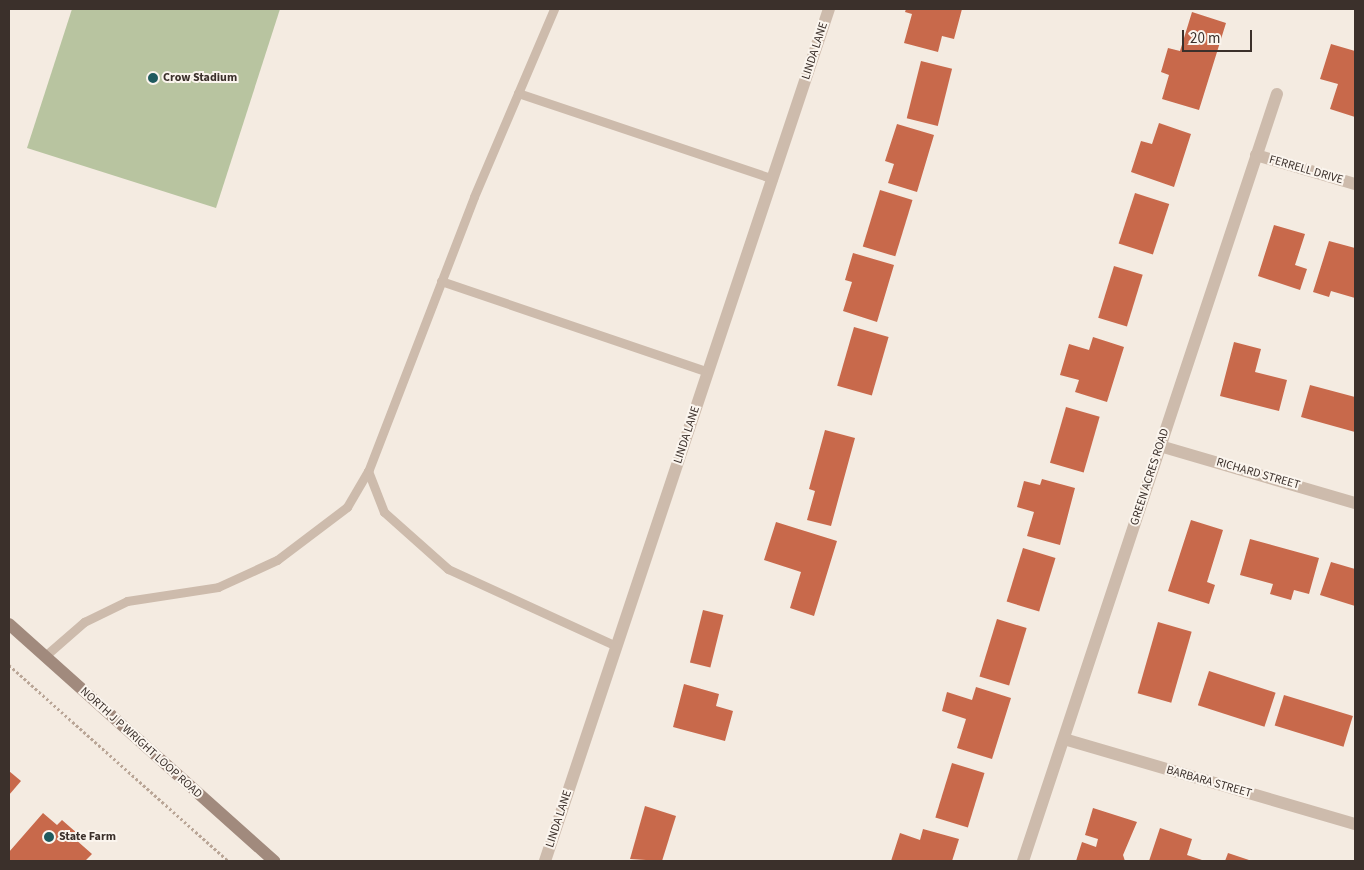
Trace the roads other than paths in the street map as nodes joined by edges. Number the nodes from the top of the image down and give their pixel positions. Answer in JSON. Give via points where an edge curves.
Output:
{"nodes":[{"id":1,"x":554,"y":9,"type":"edge"},
{"id":2,"x":829,"y":9,"type":"edge"},
{"id":3,"x":518,"y":93,"type":"junction"},
{"id":4,"x":1277,"y":94,"type":"dead end"},
{"id":5,"x":1256,"y":156,"type":"junction"},
{"id":6,"x":773,"y":179,"type":"junction"},
{"id":7,"x":1355,"y":184,"type":"edge"},
{"id":8,"x":442,"y":281,"type":"junction"},
{"id":9,"x":708,"y":372,"type":"junction"},
{"id":10,"x":1160,"y":446,"type":"junction"},
{"id":11,"x":368,"y":472,"type":"junction"},
{"id":12,"x":1355,"y":503,"type":"edge"},
{"id":13,"x":9,"y":624,"type":"edge"},
{"id":14,"x":616,"y":646,"type":"junction"},
{"id":15,"x":45,"y":656,"type":"junction"},
{"id":16,"x":1064,"y":739,"type":"junction"},
{"id":17,"x":1355,"y":824,"type":"edge"},
{"id":18,"x":274,"y":861,"type":"edge"},
{"id":19,"x":545,"y":861,"type":"edge"},
{"id":20,"x":1023,"y":861,"type":"edge"}],
"edges":[{"from":1,"to":3,"type":"lane"},
{"from":2,"to":6,"type":"street","name":"LINDA LANE"},
{"from":3,"to":6,"type":"lane"},
{"from":3,"to":8,"type":"lane"},
{"from":4,"to":5,"type":"street","name":"GREEN ACRES ROAD"},
{"from":5,"to":7,"type":"street","name":"FERRELL DRIVE"},
{"from":5,"to":10,"type":"street","name":"GREEN ACRES ROAD"},
{"from":6,"to":9,"type":"street","name":"LINDA LANE"},
{"from":8,"to":9,"type":"lane"},
{"from":8,"to":11,"type":"lane"},
{"from":9,"to":14,"type":"street","name":"LINDA LANE"},
{"from":10,"to":12,"type":"street","name":"RICHARD STREET"},
{"from":10,"to":16,"type":"street","name":"GREEN ACRES ROAD"},
{"from":11,"to":14,"type":"lane","via":[[384,512],[448,569]]},
{"from":11,"to":15,"type":"lane","via":[[347,507],[277,560],[218,588],[127,601],[84,622]]},
{"from":13,"to":15,"type":"main road","name":"NORTH J P WRIGHT LOOP ROAD"},
{"from":14,"to":19,"type":"street","name":"LINDA LANE"},
{"from":15,"to":18,"type":"main road","name":"NORTH J P WRIGHT LOOP ROAD"},
{"from":16,"to":17,"type":"street","name":"BARBARA STREET"},
{"from":16,"to":20,"type":"street","name":"GREEN ACRES ROAD"}]}
